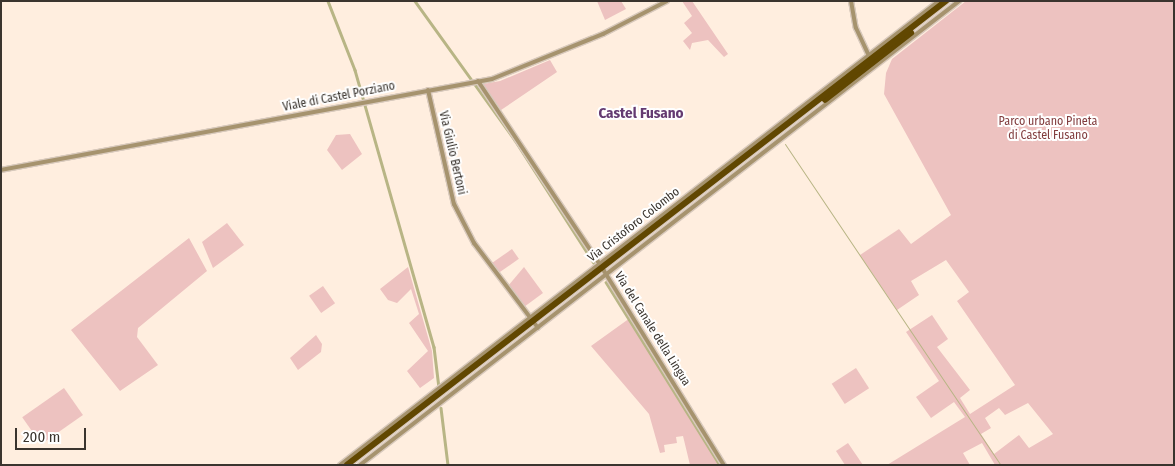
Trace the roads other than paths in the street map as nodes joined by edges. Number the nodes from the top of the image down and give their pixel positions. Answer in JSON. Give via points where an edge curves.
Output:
{"nodes":[{"id":1,"x":667,"y":1,"type":"edge"},
{"id":2,"x":851,"y":1,"type":"edge"},
{"id":3,"x":939,"y":1,"type":"edge"},
{"id":4,"x":946,"y":1,"type":"edge"},
{"id":5,"x":952,"y":1,"type":"edge"},
{"id":6,"x":959,"y":1,"type":"edge"},
{"id":7,"x":924,"y":16,"type":"junction"},
{"id":8,"x":871,"y":62,"type":"junction"},
{"id":9,"x":477,"y":81,"type":"junction"},
{"id":10,"x":428,"y":90,"type":"junction"},
{"id":11,"x":783,"y":128,"type":"junction"},
{"id":12,"x":775,"y":129,"type":"junction"},
{"id":13,"x":1,"y":170,"type":"edge"},
{"id":14,"x":644,"y":232,"type":"junction"},
{"id":15,"x":603,"y":269,"type":"junction"},
{"id":16,"x":557,"y":308,"type":"junction"},
{"id":17,"x":564,"y":308,"type":"junction"},
{"id":18,"x":533,"y":324,"type":"junction"},
{"id":19,"x":340,"y":465,"type":"edge"},
{"id":20,"x":348,"y":465,"type":"edge"},
{"id":21,"x":353,"y":465,"type":"edge"},
{"id":22,"x":360,"y":465,"type":"edge"},
{"id":23,"x":724,"y":465,"type":"edge"}],
"edges":[{"from":1,"to":9,"type":"street","name":"Viale di Castel Porziano","via":[[517,71]]},
{"from":2,"to":8,"type":"street","via":[[856,28]]},
{"from":3,"to":7,"type":"street","name":"Via Cristoforo Colombo"},
{"from":4,"to":7,"type":"main road","name":"Via Cristoforo Colombo"},
{"from":5,"to":8,"type":"main road","name":"Via Cristoforo Colombo"},
{"from":6,"to":8,"type":"street","name":"Via Cristoforo Colombo"},
{"from":7,"to":8,"type":"main road","name":"Via Cristoforo Colombo"},
{"from":8,"to":11,"type":"main road","name":"Via Cristoforo Colombo"},
{"from":8,"to":12,"type":"street","name":"Via Cristoforo Colombo"},
{"from":8,"to":15,"type":"main road","name":"Via Cristoforo Colombo"},
{"from":9,"to":10,"type":"street","name":"Viale di Castel Porziano"},
{"from":9,"to":15,"type":"street","name":"Via del Canale della Lingua"},
{"from":10,"to":13,"type":"street","name":"Viale di Castel Porziano"},
{"from":10,"to":18,"type":"street","name":"Via Giulio Bertoni","via":[[454,202],[474,244]]},
{"from":11,"to":12,"type":"main road"},
{"from":11,"to":14,"type":"main road","name":"Via Cristoforo Colombo"},
{"from":12,"to":14,"type":"street","name":"Via Cristoforo Colombo"},
{"from":14,"to":15,"type":"main road","name":"Via Cristoforo Colombo"},
{"from":15,"to":16,"type":"main road","name":"Via Cristoforo Colombo"},
{"from":15,"to":17,"type":"street","name":"Via Cristoforo Colombo"},
{"from":15,"to":18,"type":"main road","name":"Via Cristoforo Colombo"},
{"from":15,"to":23,"type":"street","name":"Via del Canale della Lingua"},
{"from":16,"to":17,"type":"street"},
{"from":16,"to":18,"type":"main road","name":"Via Cristoforo Colombo"},
{"from":17,"to":18,"type":"street","name":"Via Cristoforo Colombo"},
{"from":18,"to":19,"type":"street","name":"Via Cristoforo Colombo"},
{"from":18,"to":20,"type":"main road","name":"Via Cristoforo Colombo"},
{"from":18,"to":21,"type":"main road","name":"Via Cristoforo Colombo"},
{"from":18,"to":22,"type":"street","name":"Via Cristoforo Colombo"}]}
